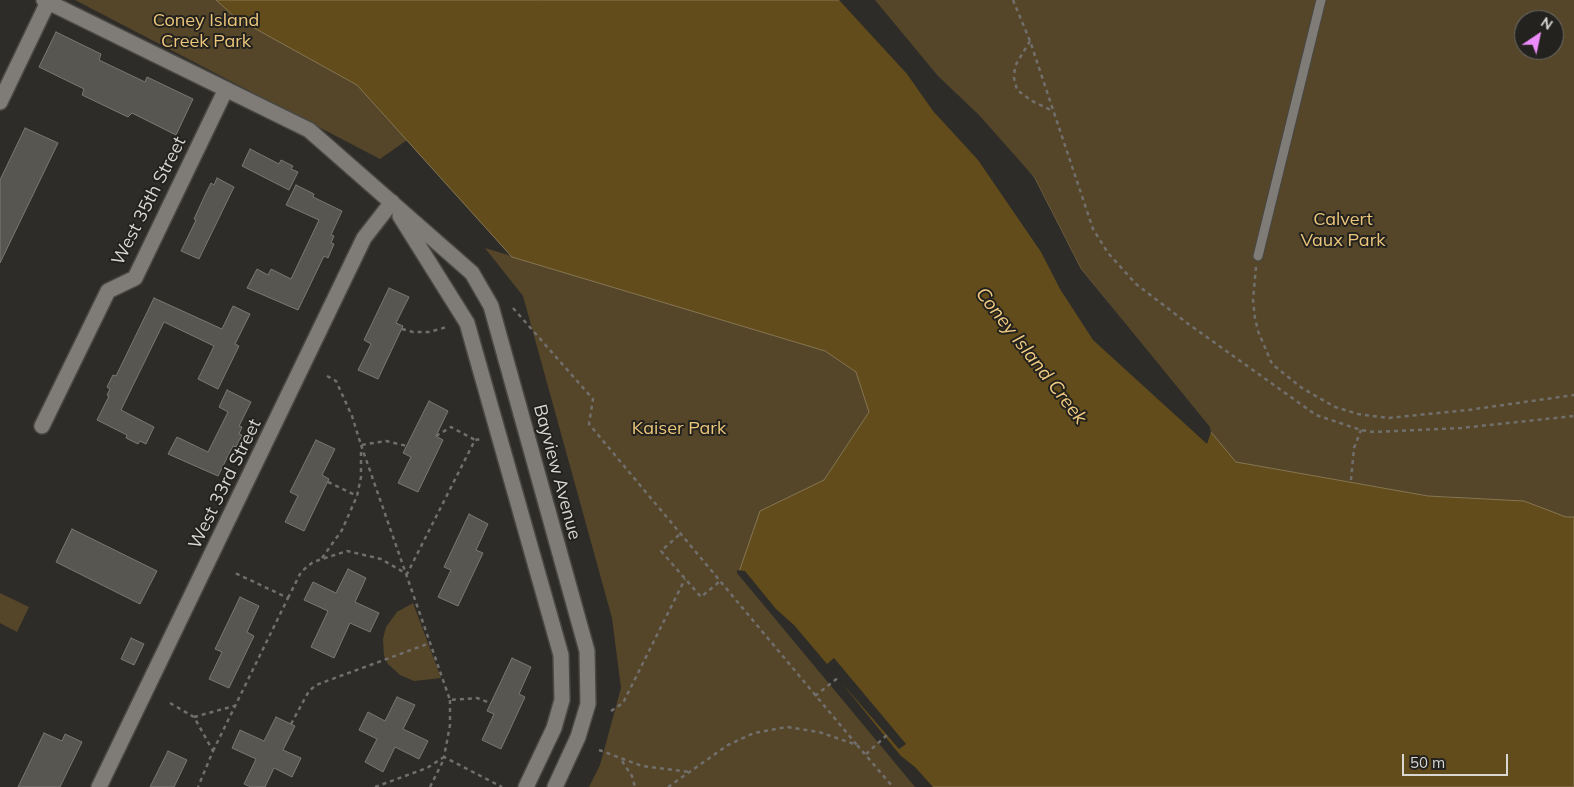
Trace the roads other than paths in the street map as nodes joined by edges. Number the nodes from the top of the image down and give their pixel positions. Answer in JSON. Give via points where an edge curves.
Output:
{"nodes":[{"id":1,"x":1321,"y":0,"type":"edge"},
{"id":2,"x":46,"y":1,"type":"edge"},
{"id":3,"x":226,"y":89,"type":"junction"},
{"id":4,"x":0,"y":102,"type":"edge"},
{"id":5,"x":392,"y":202,"type":"junction"},
{"id":6,"x":1258,"y":256,"type":"road end"},
{"id":7,"x":42,"y":426,"type":"dead end"},
{"id":8,"x":99,"y":787,"type":"edge"},
{"id":9,"x":526,"y":787,"type":"edge"},
{"id":10,"x":554,"y":787,"type":"edge"}],
"edges":[{"from":1,"to":6,"type":"lane"},
{"from":2,"to":3,"type":"street","name":"Bayview Avenue"},
{"from":2,"to":4,"type":"street"},
{"from":3,"to":5,"type":"street","name":"Bayview Avenue","via":[[309,130]]},
{"from":3,"to":7,"type":"street","name":"West 35th Street","via":[[135,278],[108,291]]},
{"from":5,"to":8,"type":"street","name":"West 33rd Street","via":[[364,238]]},
{"from":5,"to":9,"type":"street","name":"Bayview Avenue","via":[[467,323],[561,655],[562,700],[554,728]]},
{"from":5,"to":10,"type":"street","name":"Bayview Avenue","via":[[472,273],[492,306],[587,651],[588,704],[578,737]]}]}
